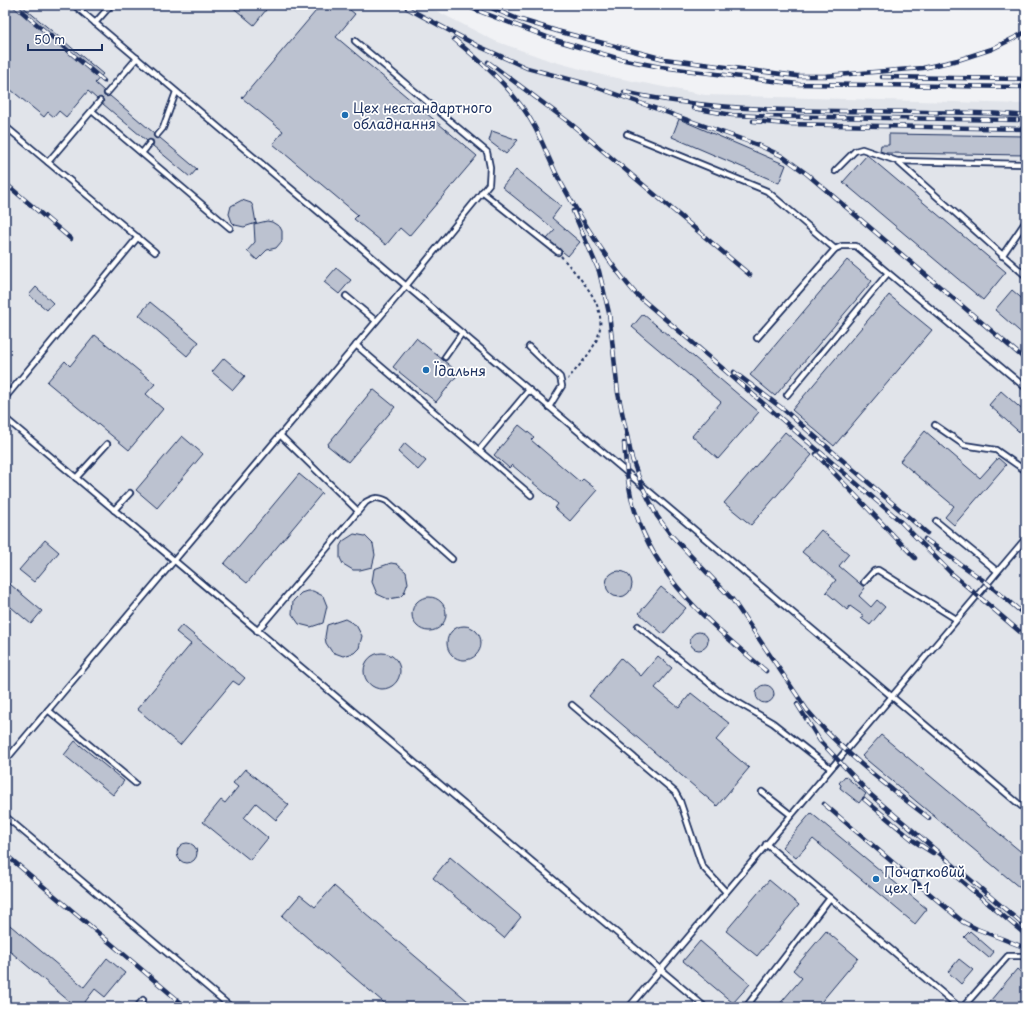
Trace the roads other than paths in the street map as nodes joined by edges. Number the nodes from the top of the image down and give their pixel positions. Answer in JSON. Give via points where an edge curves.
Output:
{"nodes":[{"id":1,"x":74,"y":5,"type":"edge"},
{"id":2,"x":111,"y":5,"type":"edge"},
{"id":3,"x":95,"y":23,"type":"junction"},
{"id":4,"x":355,"y":42,"type":"dead end"},
{"id":5,"x":137,"y":58,"type":"junction"},
{"id":6,"x":176,"y":92,"type":"junction"},
{"id":7,"x":107,"y":93,"type":"dead end"},
{"id":8,"x":100,"y":101,"type":"dead end"},
{"id":9,"x":92,"y":111,"type":"junction"},
{"id":10,"x":5,"y":126,"type":"edge"},
{"id":11,"x":627,"y":134,"type":"dead end"},
{"id":12,"x":157,"y":135,"type":"dead end"},
{"id":13,"x":150,"y":143,"type":"dead end"},
{"id":14,"x":142,"y":153,"type":"junction"},
{"id":15,"x":897,"y":161,"type":"junction"},
{"id":16,"x":48,"y":162,"type":"junction"},
{"id":17,"x":1026,"y":164,"type":"edge"},
{"id":18,"x":835,"y":171,"type":"dead end"},
{"id":19,"x":482,"y":192,"type":"junction"},
{"id":20,"x":1026,"y":221,"type":"edge"},
{"id":21,"x":230,"y":228,"type":"dead end"},
{"id":22,"x":138,"y":237,"type":"junction"},
{"id":23,"x":834,"y":249,"type":"junction"},
{"id":24,"x":155,"y":252,"type":"dead end"},
{"id":25,"x":558,"y":252,"type":"road end"},
{"id":26,"x":1002,"y":256,"type":"junction"},
{"id":27,"x":888,"y":273,"type":"junction"},
{"id":28,"x":1026,"y":276,"type":"edge"},
{"id":29,"x":406,"y":286,"type":"junction"},
{"id":30,"x":346,"y":296,"type":"dead end"},
{"id":31,"x":376,"y":321,"type":"junction"},
{"id":32,"x":462,"y":334,"type":"junction"},
{"id":33,"x":757,"y":338,"type":"dead end"},
{"id":34,"x":356,"y":345,"type":"junction"},
{"id":35,"x":529,"y":347,"type":"dead end"},
{"id":36,"x":445,"y":357,"type":"dead end"},
{"id":37,"x":1026,"y":388,"type":"edge"},
{"id":38,"x":529,"y":390,"type":"junction"},
{"id":39,"x":787,"y":395,"type":"dead end"},
{"id":40,"x":5,"y":398,"type":"edge"},
{"id":41,"x":549,"y":407,"type":"junction"},
{"id":42,"x":5,"y":418,"type":"edge"},
{"id":43,"x":934,"y":425,"type":"dead end"},
{"id":44,"x":280,"y":435,"type":"junction"},
{"id":45,"x":107,"y":444,"type":"dead end"},
{"id":46,"x":479,"y":450,"type":"junction"},
{"id":47,"x":1026,"y":471,"type":"edge"},
{"id":48,"x":76,"y":478,"type":"junction"},
{"id":49,"x":130,"y":493,"type":"dead end"},
{"id":50,"x":531,"y":495,"type":"dead end"},
{"id":51,"x":114,"y":510,"type":"junction"},
{"id":52,"x":358,"y":511,"type":"junction"},
{"id":53,"x":936,"y":521,"type":"dead end"},
{"id":54,"x":1026,"y":538,"type":"edge"},
{"id":55,"x":452,"y":559,"type":"dead end"},
{"id":56,"x":174,"y":561,"type":"junction"},
{"id":57,"x":997,"y":571,"type":"junction"},
{"id":58,"x":864,"y":582,"type":"dead end"},
{"id":59,"x":956,"y":619,"type":"junction"},
{"id":60,"x":638,"y":626,"type":"dead end"},
{"id":61,"x":257,"y":631,"type":"junction"},
{"id":62,"x":891,"y":696,"type":"junction"},
{"id":63,"x":572,"y":706,"type":"dead end"},
{"id":64,"x":48,"y":710,"type":"junction"},
{"id":65,"x":5,"y":761,"type":"edge"},
{"id":66,"x":830,"y":768,"type":"junction"},
{"id":67,"x":135,"y":783,"type":"dead end"},
{"id":68,"x":762,"y":792,"type":"dead end"},
{"id":69,"x":1026,"y":810,"type":"edge"},
{"id":70,"x":791,"y":814,"type":"junction"},
{"id":71,"x":5,"y":816,"type":"edge"},
{"id":72,"x":766,"y":844,"type":"junction"},
{"id":73,"x":726,"y":892,"type":"junction"},
{"id":74,"x":830,"y":898,"type":"junction"},
{"id":75,"x":1026,"y":959,"type":"edge"},
{"id":76,"x":661,"y":970,"type":"junction"},
{"id":77,"x":143,"y":1000,"type":"dead end"},
{"id":78,"x":136,"y":1007,"type":"edge"},
{"id":79,"x":231,"y":1007,"type":"edge"},
{"id":80,"x":629,"y":1007,"type":"edge"},
{"id":81,"x":705,"y":1007,"type":"edge"},
{"id":82,"x":746,"y":1007,"type":"edge"},
{"id":83,"x":959,"y":1007,"type":"edge"},
{"id":84,"x":963,"y":1007,"type":"edge"}],
"edges":[{"from":1,"to":3,"type":"lane"},
{"from":2,"to":3,"type":"lane"},
{"from":3,"to":5,"type":"lane"},
{"from":4,"to":19,"type":"lane","via":[[487,152],[490,167],[489,184]]},
{"from":5,"to":6,"type":"lane"},
{"from":5,"to":7,"type":"lane"},
{"from":6,"to":12,"type":"lane"},
{"from":6,"to":29,"type":"lane"},
{"from":8,"to":9,"type":"lane"},
{"from":9,"to":14,"type":"lane"},
{"from":9,"to":16,"type":"lane"},
{"from":10,"to":16,"type":"lane"},
{"from":11,"to":23,"type":"lane","via":[[767,191]]},
{"from":13,"to":14,"type":"lane"},
{"from":14,"to":21,"type":"lane"},
{"from":15,"to":17,"type":"lane"},
{"from":15,"to":18,"type":"lane","via":[[862,149],[854,150]]},
{"from":15,"to":26,"type":"lane"},
{"from":16,"to":22,"type":"lane"},
{"from":19,"to":25,"type":"lane"},
{"from":19,"to":29,"type":"lane"},
{"from":20,"to":26,"type":"lane"},
{"from":22,"to":24,"type":"lane"},
{"from":22,"to":40,"type":"lane"},
{"from":23,"to":27,"type":"lane","via":[[856,246]]},
{"from":23,"to":33,"type":"lane"},
{"from":26,"to":28,"type":"lane"},
{"from":27,"to":37,"type":"lane"},
{"from":27,"to":39,"type":"lane"},
{"from":29,"to":31,"type":"lane"},
{"from":29,"to":32,"type":"lane"},
{"from":30,"to":31,"type":"lane"},
{"from":31,"to":34,"type":"lane"},
{"from":32,"to":36,"type":"lane"},
{"from":32,"to":38,"type":"lane"},
{"from":34,"to":44,"type":"lane"},
{"from":34,"to":46,"type":"lane"},
{"from":35,"to":41,"type":"lane","via":[[560,377],[562,386]]},
{"from":38,"to":41,"type":"lane"},
{"from":38,"to":46,"type":"lane"},
{"from":41,"to":62,"type":"lane"},
{"from":42,"to":48,"type":"lane"},
{"from":43,"to":47,"type":"lane","via":[[964,445],[996,450]]},
{"from":44,"to":52,"type":"lane"},
{"from":44,"to":56,"type":"lane"},
{"from":45,"to":48,"type":"lane"},
{"from":46,"to":50,"type":"lane"},
{"from":48,"to":51,"type":"lane"},
{"from":49,"to":51,"type":"lane"},
{"from":51,"to":56,"type":"lane"},
{"from":52,"to":55,"type":"lane","via":[[373,497],[387,501]]},
{"from":52,"to":61,"type":"lane"},
{"from":53,"to":57,"type":"lane"},
{"from":54,"to":57,"type":"lane"},
{"from":56,"to":61,"type":"lane"},
{"from":56,"to":64,"type":"lane"},
{"from":57,"to":59,"type":"lane"},
{"from":58,"to":59,"type":"lane","via":[[878,570]]},
{"from":59,"to":62,"type":"lane"},
{"from":60,"to":66,"type":"lane","via":[[720,692],[774,723]]},
{"from":61,"to":76,"type":"lane"},
{"from":62,"to":66,"type":"lane"},
{"from":62,"to":69,"type":"lane"},
{"from":63,"to":73,"type":"lane","via":[[675,792],[702,866]]},
{"from":64,"to":65,"type":"lane"},
{"from":64,"to":67,"type":"lane"},
{"from":66,"to":70,"type":"lane"},
{"from":68,"to":70,"type":"lane"},
{"from":70,"to":72,"type":"lane"},
{"from":71,"to":79,"type":"lane"},
{"from":72,"to":73,"type":"lane"},
{"from":72,"to":74,"type":"lane"},
{"from":73,"to":76,"type":"lane"},
{"from":74,"to":82,"type":"lane"},
{"from":74,"to":83,"type":"lane"},
{"from":75,"to":84,"type":"lane","via":[[1022,956],[1008,956]]},
{"from":76,"to":80,"type":"lane"},
{"from":76,"to":81,"type":"lane"},
{"from":77,"to":78,"type":"lane"}]}
